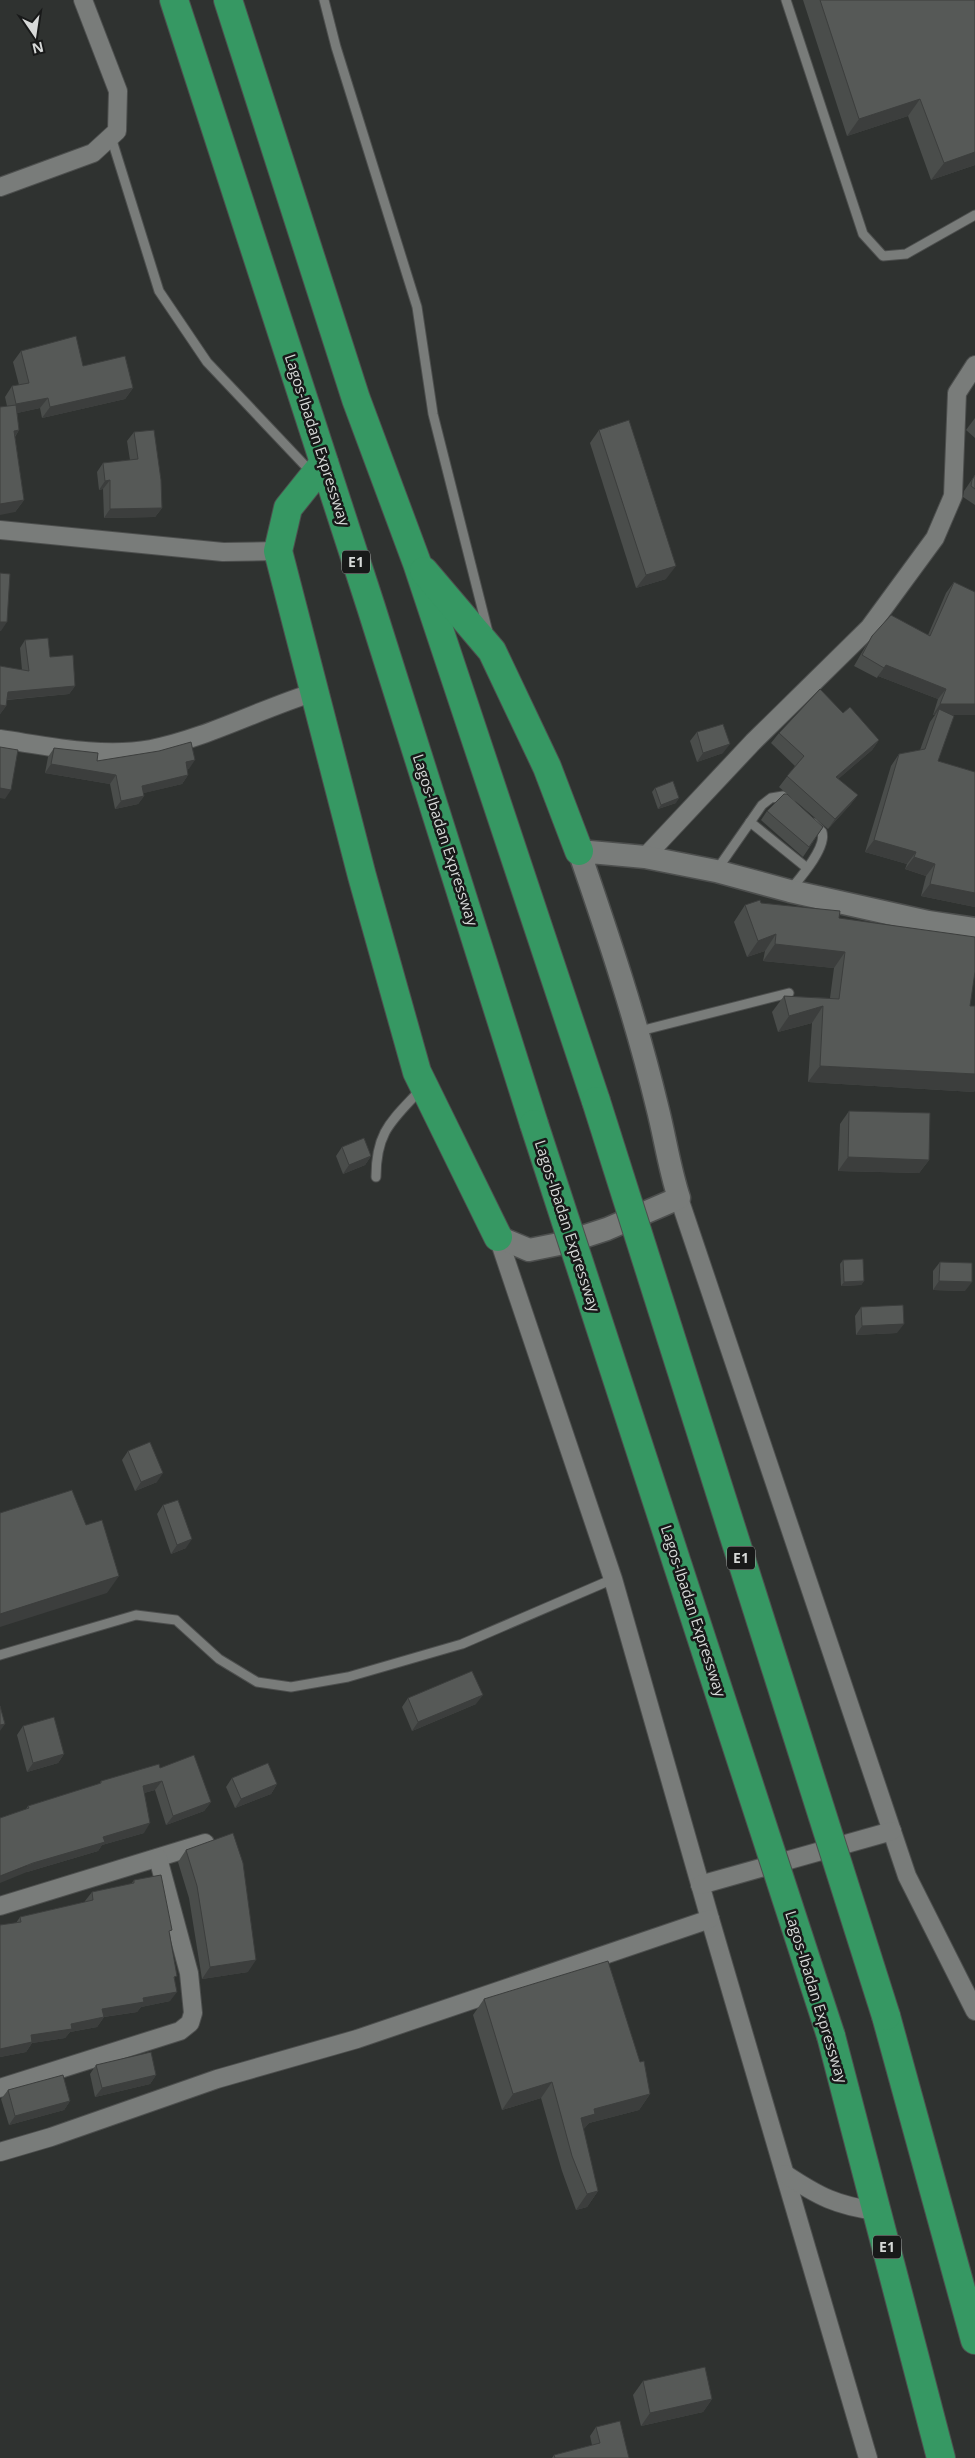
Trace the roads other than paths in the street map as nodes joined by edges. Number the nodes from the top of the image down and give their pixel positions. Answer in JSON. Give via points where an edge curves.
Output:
{"nodes":[{"id":1,"x":83,"y":0,"type":"edge"},
{"id":2,"x":174,"y":0,"type":"edge"},
{"id":3,"x":228,"y":0,"type":"edge"},
{"id":4,"x":324,"y":0,"type":"edge"},
{"id":5,"x":786,"y":0,"type":"edge"},
{"id":6,"x":111,"y":137,"type":"junction"},
{"id":7,"x":0,"y":187,"type":"edge"},
{"id":8,"x":975,"y":215,"type":"edge"},
{"id":9,"x":975,"y":366,"type":"edge"},
{"id":10,"x":320,"y":470,"type":"junction"},
{"id":11,"x":0,"y":530,"type":"edge"},
{"id":12,"x":278,"y":551,"type":"junction"},
{"id":13,"x":416,"y":563,"type":"junction"},
{"id":14,"x":492,"y":651,"type":"junction"},
{"id":15,"x":315,"y":692,"type":"junction"},
{"id":16,"x":0,"y":739,"type":"edge"},
{"id":17,"x":750,"y":822,"type":"junction"},
{"id":18,"x":579,"y":851,"type":"junction"},
{"id":19,"x":645,"y":857,"type":"junction"},
{"id":20,"x":807,"y":868,"type":"junction"},
{"id":21,"x":716,"y":870,"type":"junction"},
{"id":22,"x":790,"y":891,"type":"junction"},
{"id":23,"x":975,"y":929,"type":"edge"},
{"id":24,"x":789,"y":993,"type":"dead end"},
{"id":25,"x":636,"y":1032,"type":"junction"},
{"id":26,"x":424,"y":1086,"type":"junction"},
{"id":27,"x":376,"y":1177,"type":"dead end"},
{"id":28,"x":679,"y":1198,"type":"junction"},
{"id":29,"x":498,"y":1237,"type":"junction"},
{"id":30,"x":614,"y":1579,"type":"junction"},
{"id":31,"x":0,"y":1655,"type":"edge"},
{"id":32,"x":892,"y":1831,"type":"junction"},
{"id":33,"x":205,"y":1843,"type":"edge"},
{"id":34,"x":158,"y":1858,"type":"junction"},
{"id":35,"x":700,"y":1885,"type":"junction"},
{"id":36,"x":0,"y":1906,"type":"edge"},
{"id":37,"x":710,"y":1919,"type":"junction"},
{"id":38,"x":975,"y":2012,"type":"edge"},
{"id":39,"x":0,"y":2088,"type":"edge"},
{"id":40,"x":0,"y":2152,"type":"edge"},
{"id":41,"x":785,"y":2174,"type":"junction"},
{"id":42,"x":877,"y":2211,"type":"junction"},
{"id":43,"x":975,"y":2340,"type":"edge"},
{"id":44,"x":868,"y":2458,"type":"edge"},
{"id":45,"x":941,"y":2458,"type":"edge"}],
"edges":[{"from":1,"to":6,"type":"street","via":[[118,91],[117,131]]},
{"from":2,"to":10,"type":"highway","name":"Lagos-Ibadan Expressway","number":"E1"},
{"from":3,"to":13,"type":"highway","number":"E1","via":[[356,399]]},
{"from":4,"to":14,"type":"lane","via":[[417,307],[433,414]]},
{"from":5,"to":8,"type":"lane","via":[[863,234],[883,256],[906,254]]},
{"from":6,"to":7,"type":"street","via":[[93,153]]},
{"from":6,"to":10,"type":"lane","via":[[160,291],[207,362]]},
{"from":9,"to":19,"type":"street","via":[[957,393],[953,496],[935,538],[869,628],[753,742]]},
{"from":10,"to":12,"type":"highway","via":[[288,508]]},
{"from":10,"to":42,"type":"highway","name":"Lagos-Ibadan Expressway","number":"E1","bridge":true,"via":[[831,2036]]},
{"from":11,"to":12,"type":"street","via":[[223,552]]},
{"from":12,"to":15,"type":"highway"},
{"from":13,"to":14,"type":"highway"},
{"from":13,"to":43,"type":"highway","number":"E1","bridge":true,"via":[[596,1101],[886,2016]]},
{"from":14,"to":18,"type":"highway","via":[[547,767]]},
{"from":15,"to":16,"type":"street","via":[[208,732],[150,749],[84,752]]},
{"from":15,"to":26,"type":"highway","via":[[362,876],[417,1072]]},
{"from":17,"to":20,"type":"lane"},
{"from":17,"to":20,"type":"lane","via":[[762,805],[783,796],[824,836]]},
{"from":17,"to":21,"type":"lane"},
{"from":18,"to":19,"type":"street"},
{"from":18,"to":25,"type":"street","via":[[610,940]]},
{"from":19,"to":21,"type":"street"},
{"from":20,"to":22,"type":"lane"},
{"from":21,"to":22,"type":"street"},
{"from":22,"to":23,"type":"street","via":[[928,922]]},
{"from":24,"to":25,"type":"lane"},
{"from":25,"to":28,"type":"street"},
{"from":26,"to":27,"type":"lane","via":[[390,1122],[379,1141]]},
{"from":26,"to":29,"type":"highway"},
{"from":28,"to":29,"type":"street","via":[[607,1229],[529,1250]]},
{"from":28,"to":32,"type":"street"},
{"from":29,"to":30,"type":"street"},
{"from":30,"to":31,"type":"lane","via":[[462,1644],[348,1677],[291,1687],[257,1682],[219,1659],[176,1620],[136,1615]]},
{"from":30,"to":35,"type":"street"},
{"from":32,"to":35,"type":"street"},
{"from":32,"to":38,"type":"street","via":[[907,1876]]},
{"from":33,"to":34,"type":"street"},
{"from":34,"to":36,"type":"street"},
{"from":34,"to":39,"type":"street","via":[[189,1973],[193,2012],[190,2023],[180,2031]]},
{"from":35,"to":37,"type":"street"},
{"from":37,"to":40,"type":"street","via":[[357,2039],[217,2080]]},
{"from":37,"to":41,"type":"street"},
{"from":41,"to":42,"type":"street","via":[[814,2194],[848,2208]]},
{"from":41,"to":44,"type":"street"},
{"from":42,"to":45,"type":"highway","name":"Lagos-Ibadan Expressway","number":"E1"}]}
